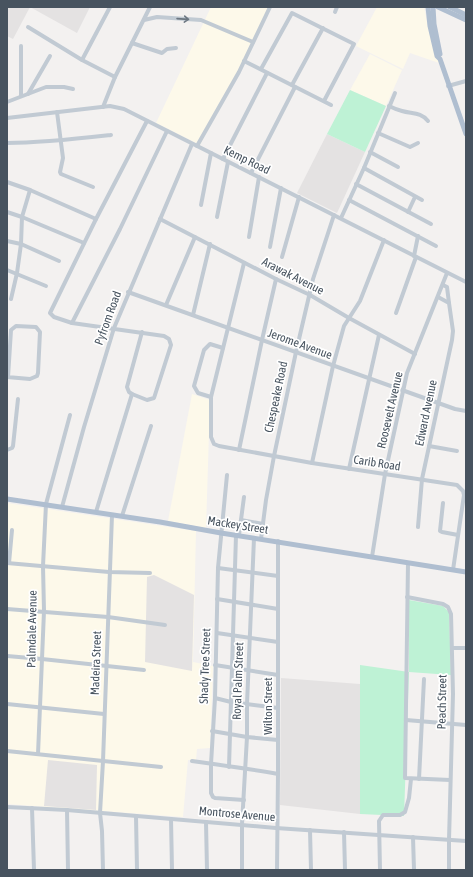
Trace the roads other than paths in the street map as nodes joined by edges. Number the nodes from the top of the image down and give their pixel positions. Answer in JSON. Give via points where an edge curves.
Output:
{"nodes":[{"id":1,"x":110,"y":7,"type":"edge"},
{"id":2,"x":150,"y":7,"type":"edge"},
{"id":3,"x":270,"y":7,"type":"edge"},
{"id":4,"x":337,"y":7,"type":"edge"},
{"id":5,"x":428,"y":7,"type":"edge"},
{"id":6,"x":433,"y":7,"type":"edge"},
{"id":7,"x":438,"y":7,"type":"edge"},
{"id":8,"x":450,"y":7,"type":"edge"},
{"id":9,"x":335,"y":12,"type":"dead end"},
{"id":10,"x":466,"y":15,"type":"edge"},
{"id":11,"x":144,"y":20,"type":"junction"},
{"id":12,"x":466,"y":20,"type":"edge"},
{"id":13,"x":28,"y":27,"type":"dead end"},
{"id":14,"x":323,"y":28,"type":"junction"},
{"id":15,"x":253,"y":42,"type":"junction"},
{"id":16,"x":132,"y":43,"type":"junction"},
{"id":17,"x":21,"y":46,"type":"dead end"},
{"id":18,"x":176,"y":48,"type":"dead end"},
{"id":19,"x":50,"y":56,"type":"dead end"},
{"id":20,"x":440,"y":59,"type":"junction"},
{"id":21,"x":82,"y":60,"type":"junction"},
{"id":22,"x":244,"y":61,"type":"junction"},
{"id":23,"x":261,"y":69,"type":"junction"},
{"id":24,"x":267,"y":73,"type":"junction"},
{"id":25,"x":115,"y":77,"type":"junction"},
{"id":26,"x":466,"y":81,"type":"edge"},
{"id":27,"x":294,"y":86,"type":"junction"},
{"id":28,"x":448,"y":86,"type":"junction"},
{"id":29,"x":73,"y":90,"type":"dead end"},
{"id":30,"x":395,"y":93,"type":"dead end"},
{"id":31,"x":28,"y":94,"type":"junction"},
{"id":32,"x":21,"y":96,"type":"junction"},
{"id":33,"x":324,"y":101,"type":"junction"},
{"id":34,"x":7,"y":102,"type":"edge"},
{"id":35,"x":331,"y":105,"type":"dead end"},
{"id":36,"x":389,"y":106,"type":"junction"},
{"id":37,"x":103,"y":107,"type":"junction"},
{"id":38,"x":56,"y":112,"type":"junction"},
{"id":39,"x":7,"y":118,"type":"edge"},
{"id":40,"x":148,"y":121,"type":"junction"},
{"id":41,"x":428,"y":121,"type":"dead end"},
{"id":42,"x":167,"y":131,"type":"junction"},
{"id":43,"x":378,"y":133,"type":"junction"},
{"id":44,"x":466,"y":134,"type":"edge"},
{"id":45,"x":111,"y":135,"type":"dead end"},
{"id":46,"x":60,"y":141,"type":"junction"},
{"id":47,"x":7,"y":143,"type":"edge"},
{"id":48,"x":418,"y":143,"type":"dead end"},
{"id":49,"x":192,"y":144,"type":"junction"},
{"id":50,"x":197,"y":146,"type":"junction"},
{"id":51,"x":370,"y":152,"type":"junction"},
{"id":52,"x":211,"y":153,"type":"junction"},
{"id":53,"x":223,"y":159,"type":"junction"},
{"id":54,"x":228,"y":162,"type":"junction"},
{"id":55,"x":398,"y":166,"type":"dead end"},
{"id":56,"x":364,"y":168,"type":"junction"},
{"id":57,"x":251,"y":173,"type":"junction"},
{"id":58,"x":260,"y":177,"type":"junction"},
{"id":59,"x":7,"y":182,"type":"edge"},
{"id":60,"x":356,"y":184,"type":"junction"},
{"id":61,"x":93,"y":187,"type":"dead end"},
{"id":62,"x":282,"y":188,"type":"junction"},
{"id":63,"x":30,"y":190,"type":"junction"},
{"id":64,"x":299,"y":197,"type":"junction"},
{"id":65,"x":415,"y":197,"type":"junction"},
{"id":66,"x":349,"y":200,"type":"junction"},
{"id":67,"x":422,"y":200,"type":"dead end"},
{"id":68,"x":201,"y":205,"type":"dead end"},
{"id":69,"x":7,"y":212,"type":"edge"},
{"id":70,"x":408,"y":212,"type":"junction"},
{"id":71,"x":334,"y":215,"type":"junction"},
{"id":72,"x":22,"y":216,"type":"junction"},
{"id":73,"x":217,"y":217,"type":"dead end"},
{"id":74,"x":341,"y":218,"type":"junction"},
{"id":75,"x":96,"y":219,"type":"junction"},
{"id":76,"x":160,"y":220,"type":"junction"},
{"id":77,"x":431,"y":224,"type":"dead end"},
{"id":78,"x":418,"y":236,"type":"junction"},
{"id":79,"x":195,"y":237,"type":"junction"},
{"id":80,"x":250,"y":237,"type":"dead end"},
{"id":81,"x":7,"y":240,"type":"edge"},
{"id":82,"x":384,"y":240,"type":"junction"},
{"id":83,"x":84,"y":243,"type":"junction"},
{"id":84,"x":21,"y":244,"type":"junction"},
{"id":85,"x":210,"y":244,"type":"junction"},
{"id":86,"x":436,"y":246,"type":"dead end"},
{"id":87,"x":270,"y":247,"type":"dead end"},
{"id":88,"x":415,"y":256,"type":"junction"},
{"id":89,"x":282,"y":257,"type":"dead end"},
{"id":90,"x":59,"y":261,"type":"dead end"},
{"id":91,"x":244,"y":263,"type":"junction"},
{"id":92,"x":7,"y":270,"type":"edge"},
{"id":93,"x":17,"y":273,"type":"junction"},
{"id":94,"x":447,"y":273,"type":"junction"},
{"id":95,"x":276,"y":279,"type":"junction"},
{"id":96,"x":466,"y":282,"type":"edge"},
{"id":97,"x":443,"y":284,"type":"junction"},
{"id":98,"x":46,"y":286,"type":"dead end"},
{"id":99,"x":128,"y":292,"type":"junction"},
{"id":100,"x":310,"y":295,"type":"junction"},
{"id":101,"x":438,"y":297,"type":"junction"},
{"id":102,"x":11,"y":298,"type":"dead end"},
{"id":103,"x":449,"y":303,"type":"junction"},
{"id":104,"x":166,"y":305,"type":"junction"},
{"id":105,"x":396,"y":313,"type":"dead end"},
{"id":106,"x":193,"y":315,"type":"junction"},
{"id":107,"x":349,"y":318,"type":"junction"},
{"id":108,"x":72,"y":322,"type":"junction"},
{"id":109,"x":114,"y":328,"type":"junction"},
{"id":110,"x":228,"y":328,"type":"junction"},
{"id":111,"x":142,"y":332,"type":"junction"},
{"id":112,"x":379,"y":335,"type":"junction"},
{"id":113,"x":262,"y":340,"type":"junction"},
{"id":114,"x":223,"y":348,"type":"junction"},
{"id":115,"x":296,"y":352,"type":"junction"},
{"id":116,"x":415,"y":354,"type":"junction"},
{"id":117,"x":333,"y":366,"type":"junction"},
{"id":118,"x":8,"y":377,"type":"edge"},
{"id":119,"x":370,"y":377,"type":"junction"},
{"id":120,"x":404,"y":390,"type":"junction"},
{"id":121,"x":132,"y":394,"type":"junction"},
{"id":122,"x":211,"y":397,"type":"junction"},
{"id":123,"x":18,"y":398,"type":"dead end"},
{"id":124,"x":438,"y":402,"type":"junction"},
{"id":125,"x":466,"y":411,"type":"edge"},
{"id":126,"x":70,"y":415,"type":"dead end"},
{"id":127,"x":151,"y":426,"type":"dead end"},
{"id":128,"x":429,"y":446,"type":"junction"},
{"id":129,"x":7,"y":450,"type":"edge"},
{"id":130,"x":239,"y":450,"type":"junction"},
{"id":131,"x":457,"y":451,"type":"dead end"},
{"id":132,"x":274,"y":456,"type":"junction"},
{"id":133,"x":312,"y":463,"type":"junction"},
{"id":134,"x":349,"y":468,"type":"junction"},
{"id":135,"x":385,"y":474,"type":"junction"},
{"id":136,"x":227,"y":475,"type":"dead end"},
{"id":137,"x":422,"y":480,"type":"junction"},
{"id":138,"x":244,"y":497,"type":"dead end"},
{"id":139,"x":7,"y":499,"type":"edge"},
{"id":140,"x":443,"y":503,"type":"dead end"},
{"id":141,"x":46,"y":504,"type":"junction"},
{"id":142,"x":62,"y":507,"type":"junction"},
{"id":143,"x":96,"y":512,"type":"junction"},
{"id":144,"x":112,"y":514,"type":"junction"},
{"id":145,"x":122,"y":516,"type":"junction"},
{"id":146,"x":241,"y":520,"type":"junction"},
{"id":147,"x":263,"y":524,"type":"junction"},
{"id":148,"x":418,"y":527,"type":"dead end"},
{"id":149,"x":12,"y":530,"type":"dead end"},
{"id":150,"x":221,"y":533,"type":"junction"},
{"id":151,"x":237,"y":535,"type":"junction"},
{"id":152,"x":458,"y":535,"type":"junction"},
{"id":153,"x":254,"y":538,"type":"junction"},
{"id":154,"x":261,"y":539,"type":"junction"},
{"id":155,"x":278,"y":541,"type":"junction"},
{"id":156,"x":372,"y":557,"type":"junction"},
{"id":157,"x":8,"y":563,"type":"edge"},
{"id":158,"x":408,"y":563,"type":"junction"},
{"id":159,"x":43,"y":566,"type":"junction"},
{"id":160,"x":218,"y":568,"type":"junction"},
{"id":161,"x":235,"y":570,"type":"junction"},
{"id":162,"x":453,"y":570,"type":"junction"},
{"id":163,"x":109,"y":572,"type":"junction"},
{"id":164,"x":466,"y":572,"type":"edge"},
{"id":165,"x":150,"y":573,"type":"dead end"},
{"id":166,"x":252,"y":573,"type":"junction"},
{"id":167,"x":278,"y":576,"type":"junction"},
{"id":168,"x":407,"y":597,"type":"junction"},
{"id":169,"x":217,"y":599,"type":"junction"},
{"id":170,"x":233,"y":602,"type":"junction"},
{"id":171,"x":251,"y":606,"type":"junction"},
{"id":172,"x":7,"y":609,"type":"edge"},
{"id":173,"x":278,"y":609,"type":"junction"},
{"id":174,"x":44,"y":611,"type":"junction"},
{"id":175,"x":108,"y":617,"type":"junction"},
{"id":176,"x":165,"y":625,"type":"dead end"},
{"id":177,"x":217,"y":633,"type":"junction"},
{"id":178,"x":232,"y":635,"type":"junction"},
{"id":179,"x":249,"y":638,"type":"junction"},
{"id":180,"x":278,"y":642,"type":"junction"},
{"id":181,"x":452,"y":648,"type":"junction"},
{"id":182,"x":466,"y":648,"type":"edge"},
{"id":183,"x":7,"y":656,"type":"edge"},
{"id":184,"x":42,"y":659,"type":"junction"},
{"id":185,"x":215,"y":665,"type":"junction"},
{"id":186,"x":106,"y":666,"type":"junction"},
{"id":187,"x":232,"y":668,"type":"junction"},
{"id":188,"x":144,"y":670,"type":"dead end"},
{"id":189,"x":248,"y":670,"type":"junction"},
{"id":190,"x":278,"y":675,"type":"junction"},
{"id":191,"x":424,"y":679,"type":"dead end"},
{"id":192,"x":214,"y":698,"type":"junction"},
{"id":193,"x":231,"y":702,"type":"junction"},
{"id":194,"x":7,"y":704,"type":"edge"},
{"id":195,"x":247,"y":704,"type":"junction"},
{"id":196,"x":40,"y":707,"type":"junction"},
{"id":197,"x":278,"y":708,"type":"junction"},
{"id":198,"x":104,"y":714,"type":"junction"},
{"id":199,"x":406,"y":720,"type":"junction"},
{"id":200,"x":423,"y":722,"type":"junction"},
{"id":201,"x":452,"y":724,"type":"junction"},
{"id":202,"x":466,"y":725,"type":"edge"},
{"id":203,"x":212,"y":731,"type":"junction"},
{"id":204,"x":230,"y":734,"type":"junction"},
{"id":205,"x":247,"y":737,"type":"junction"},
{"id":206,"x":278,"y":740,"type":"junction"},
{"id":207,"x":7,"y":752,"type":"edge"},
{"id":208,"x":38,"y":754,"type":"junction"},
{"id":209,"x":103,"y":761,"type":"junction"},
{"id":210,"x":192,"y":761,"type":"dead end"},
{"id":211,"x":211,"y":764,"type":"junction"},
{"id":212,"x":161,"y":766,"type":"dead end"},
{"id":213,"x":229,"y":767,"type":"junction"},
{"id":214,"x":245,"y":768,"type":"junction"},
{"id":215,"x":278,"y":774,"type":"junction"},
{"id":216,"x":411,"y":779,"type":"junction"},
{"id":217,"x":419,"y":779,"type":"junction"},
{"id":218,"x":450,"y":780,"type":"junction"},
{"id":219,"x":244,"y":800,"type":"junction"},
{"id":220,"x":7,"y":807,"type":"edge"},
{"id":221,"x":32,"y":808,"type":"junction"},
{"id":222,"x":67,"y":810,"type":"junction"},
{"id":223,"x":100,"y":813,"type":"junction"},
{"id":224,"x":136,"y":816,"type":"junction"},
{"id":225,"x":171,"y":819,"type":"junction"},
{"id":226,"x":206,"y":822,"type":"junction"},
{"id":227,"x":242,"y":824,"type":"junction"},
{"id":228,"x":276,"y":828,"type":"junction"},
{"id":229,"x":310,"y":830,"type":"junction"},
{"id":230,"x":344,"y":832,"type":"junction"},
{"id":231,"x":380,"y":835,"type":"junction"},
{"id":232,"x":413,"y":837,"type":"junction"},
{"id":233,"x":449,"y":840,"type":"junction"},
{"id":234,"x":466,"y":841,"type":"edge"},
{"id":235,"x":34,"y":870,"type":"edge"},
{"id":236,"x":68,"y":870,"type":"edge"},
{"id":237,"x":103,"y":870,"type":"edge"},
{"id":238,"x":137,"y":870,"type":"edge"},
{"id":239,"x":172,"y":870,"type":"edge"},
{"id":240,"x":207,"y":870,"type":"edge"},
{"id":241,"x":242,"y":870,"type":"edge"},
{"id":242,"x":277,"y":870,"type":"edge"},
{"id":243,"x":311,"y":870,"type":"edge"},
{"id":244,"x":345,"y":870,"type":"edge"},
{"id":245,"x":380,"y":870,"type":"edge"},
{"id":246,"x":414,"y":870,"type":"edge"},
{"id":247,"x":449,"y":870,"type":"edge"}],
"edges":[{"from":1,"to":21,"type":"street"},
{"from":2,"to":11,"type":"street"},
{"from":3,"to":15,"type":"street"},
{"from":4,"to":9,"type":"street"},
{"from":5,"to":20,"type":"main road","via":[[430,26],[437,56]]},
{"from":6,"to":20,"type":"main road"},
{"from":7,"to":12,"type":"main road"},
{"from":8,"to":10,"type":"main road"},
{"from":11,"to":15,"type":"street","one_way":true,"via":[[157,17],[201,20]]},
{"from":11,"to":16,"type":"street"},
{"from":13,"to":21,"type":"street"},
{"from":14,"to":23,"type":"street","via":[[292,13]]},
{"from":14,"to":27,"type":"street"},
{"from":14,"to":33,"type":"street","via":[[354,44]]},
{"from":15,"to":22,"type":"street"},
{"from":16,"to":18,"type":"street","via":[[162,53],[167,49]]},
{"from":16,"to":25,"type":"street"},
{"from":17,"to":32,"type":"street"},
{"from":19,"to":31,"type":"street"},
{"from":20,"to":28,"type":"main road"},
{"from":21,"to":25,"type":"street"},
{"from":22,"to":23,"type":"street"},
{"from":22,"to":50,"type":"street"},
{"from":23,"to":24,"type":"street"},
{"from":24,"to":27,"type":"street"},
{"from":24,"to":53,"type":"street"},
{"from":25,"to":37,"type":"street"},
{"from":26,"to":28,"type":"street"},
{"from":27,"to":33,"type":"street"},
{"from":27,"to":57,"type":"street"},
{"from":28,"to":44,"type":"main road"},
{"from":29,"to":31,"type":"street","via":[[46,87]]},
{"from":30,"to":36,"type":"street"},
{"from":31,"to":32,"type":"street"},
{"from":32,"to":34,"type":"street"},
{"from":33,"to":35,"type":"street"},
{"from":36,"to":41,"type":"street","via":[[415,112]]},
{"from":36,"to":43,"type":"street"},
{"from":37,"to":38,"type":"street","name":"Kemp Road"},
{"from":37,"to":40,"type":"street","name":"Kemp Road","via":[[119,107]]},
{"from":38,"to":39,"type":"street","name":"Kemp Road"},
{"from":38,"to":46,"type":"street"},
{"from":40,"to":42,"type":"street","name":"Kemp Road"},
{"from":40,"to":75,"type":"street"},
{"from":42,"to":49,"type":"street","name":"Kemp Road"},
{"from":42,"to":108,"type":"street"},
{"from":43,"to":48,"type":"street","via":[[410,147]]},
{"from":43,"to":51,"type":"street"},
{"from":45,"to":46,"type":"street"},
{"from":46,"to":47,"type":"street"},
{"from":46,"to":61,"type":"street","via":[[63,158],[61,174]]},
{"from":49,"to":50,"type":"street","name":"Kemp Road"},
{"from":49,"to":76,"type":"street","name":"Pyfrom Road"},
{"from":50,"to":52,"type":"street","name":"Kemp Road"},
{"from":51,"to":55,"type":"street"},
{"from":51,"to":56,"type":"street"},
{"from":52,"to":53,"type":"street","name":"Kemp Road"},
{"from":52,"to":68,"type":"street"},
{"from":53,"to":54,"type":"street","name":"Kemp Road"},
{"from":54,"to":57,"type":"street","name":"Kemp Road"},
{"from":54,"to":73,"type":"street"},
{"from":56,"to":60,"type":"street"},
{"from":56,"to":65,"type":"street"},
{"from":57,"to":58,"type":"street","name":"Kemp Road"},
{"from":58,"to":62,"type":"street","name":"Kemp Road"},
{"from":58,"to":80,"type":"street"},
{"from":59,"to":63,"type":"street"},
{"from":60,"to":66,"type":"street"},
{"from":60,"to":70,"type":"street"},
{"from":62,"to":64,"type":"street","name":"Kemp Road"},
{"from":62,"to":87,"type":"street"},
{"from":63,"to":72,"type":"street"},
{"from":63,"to":75,"type":"street"},
{"from":64,"to":71,"type":"street","name":"Kemp Road"},
{"from":64,"to":89,"type":"street"},
{"from":65,"to":67,"type":"street"},
{"from":65,"to":70,"type":"street"},
{"from":66,"to":74,"type":"street"},
{"from":66,"to":78,"type":"street"},
{"from":69,"to":72,"type":"street"},
{"from":70,"to":77,"type":"street"},
{"from":71,"to":74,"type":"street","name":"Kemp Road"},
{"from":71,"to":100,"type":"street","name":"Chespeake Road"},
{"from":72,"to":83,"type":"street"},
{"from":72,"to":84,"type":"street"},
{"from":74,"to":82,"type":"street","name":"Kemp Road"},
{"from":75,"to":83,"type":"street"},
{"from":76,"to":79,"type":"street","name":"Arawak Avenue"},
{"from":76,"to":99,"type":"street","name":"Pyfrom Road"},
{"from":78,"to":86,"type":"street"},
{"from":78,"to":88,"type":"street"},
{"from":79,"to":85,"type":"street","name":"Arawak Avenue"},
{"from":79,"to":104,"type":"street"},
{"from":81,"to":84,"type":"street"},
{"from":82,"to":88,"type":"street","name":"Kemp Road"},
{"from":82,"to":107,"type":"street","via":[[360,301]]},
{"from":83,"to":108,"type":"street","via":[[50,312],[54,317]]},
{"from":84,"to":90,"type":"street"},
{"from":84,"to":93,"type":"street"},
{"from":85,"to":91,"type":"street","name":"Arawak Avenue"},
{"from":85,"to":106,"type":"street"},
{"from":88,"to":94,"type":"street","name":"Kemp Road"},
{"from":88,"to":105,"type":"street"},
{"from":91,"to":95,"type":"street","name":"Arawak Avenue"},
{"from":91,"to":110,"type":"street"},
{"from":92,"to":93,"type":"street"},
{"from":93,"to":98,"type":"street"},
{"from":93,"to":102,"type":"street"},
{"from":94,"to":96,"type":"street","name":"Kemp Road"},
{"from":94,"to":97,"type":"street","name":"Roosevelt Avenue"},
{"from":95,"to":100,"type":"street","name":"Arawak Avenue"},
{"from":95,"to":113,"type":"street"},
{"from":97,"to":101,"type":"street","name":"Roosevelt Avenue"},
{"from":97,"to":103,"type":"street","name":"Edward Avenue","via":[[447,287]]},
{"from":99,"to":104,"type":"street","name":"Jerome Avenue"},
{"from":99,"to":109,"type":"street","name":"Pyfrom Road"},
{"from":100,"to":107,"type":"street","name":"Arawak Avenue"},
{"from":100,"to":115,"type":"street","name":"Chespeake Road"},
{"from":101,"to":103,"type":"street"},
{"from":101,"to":116,"type":"street","name":"Roosevelt Avenue"},
{"from":103,"to":124,"type":"street","name":"Edward Avenue","via":[[453,331]]},
{"from":104,"to":106,"type":"street","name":"Jerome Avenue"},
{"from":106,"to":110,"type":"street","name":"Jerome Avenue"},
{"from":107,"to":112,"type":"street","name":"Arawak Avenue"},
{"from":107,"to":117,"type":"street","via":[[344,326]]},
{"from":108,"to":109,"type":"street"},
{"from":109,"to":111,"type":"street"},
{"from":109,"to":142,"type":"street","name":"Pyfrom Road"},
{"from":110,"to":113,"type":"street","name":"Jerome Avenue"},
{"from":110,"to":114,"type":"street"},
{"from":111,"to":121,"type":"street","via":[[127,388]]},
{"from":111,"to":121,"type":"street","via":[[164,336],[169,339],[170,345],[154,398],[147,400]]},
{"from":112,"to":116,"type":"street","name":"Arawak Avenue"},
{"from":112,"to":119,"type":"street"},
{"from":113,"to":115,"type":"street","name":"Jerome Avenue"},
{"from":113,"to":130,"type":"street"},
{"from":114,"to":122,"type":"street"},
{"from":114,"to":122,"type":"street","via":[[210,344],[204,350],[194,386],[198,392]]},
{"from":115,"to":117,"type":"street","name":"Jerome Avenue"},
{"from":115,"to":132,"type":"street","name":"Chespeake Road"},
{"from":116,"to":120,"type":"street","name":"Roosevelt Avenue","via":[[407,373]]},
{"from":117,"to":119,"type":"street","name":"Jerome Avenue"},
{"from":117,"to":133,"type":"street"},
{"from":118,"to":118,"type":"street","via":[[11,330],[16,326],[36,327],[40,332],[37,376],[30,379]]},
{"from":119,"to":120,"type":"street","name":"Jerome Avenue"},
{"from":119,"to":134,"type":"street"},
{"from":120,"to":124,"type":"street","name":"Jerome Avenue"},
{"from":120,"to":135,"type":"street","name":"Roosevelt Avenue"},
{"from":121,"to":143,"type":"street"},
{"from":122,"to":130,"type":"street","name":"Carib Road","via":[[211,437],[214,444]]},
{"from":123,"to":129,"type":"street","via":[[13,446]]},
{"from":124,"to":125,"type":"street","name":"Jerome Avenue"},
{"from":124,"to":128,"type":"street","name":"Edward Avenue"},
{"from":126,"to":141,"type":"street","name":"Palmdale Avenue"},
{"from":127,"to":145,"type":"street"},
{"from":128,"to":131,"type":"street"},
{"from":128,"to":137,"type":"street","name":"Edward Avenue"},
{"from":130,"to":132,"type":"street","name":"Carib Road"},
{"from":132,"to":133,"type":"street","name":"Carib Road"},
{"from":132,"to":147,"type":"street","name":"Chespeake Road"},
{"from":133,"to":134,"type":"street","name":"Carib Road"},
{"from":134,"to":135,"type":"street","name":"Carib Road"},
{"from":135,"to":137,"type":"street","name":"Carib Road"},
{"from":135,"to":156,"type":"street","name":"Roosevelt Avenue"},
{"from":136,"to":150,"type":"street","name":"Shady Tree Street"},
{"from":137,"to":148,"type":"street","name":"Edward Avenue"},
{"from":137,"to":152,"type":"street","name":"Carib Road","via":[[457,485],[463,490]]},
{"from":138,"to":146,"type":"street"},
{"from":139,"to":141,"type":"main road","name":"Mackey Street"},
{"from":140,"to":152,"type":"street","via":[[440,531]]},
{"from":141,"to":142,"type":"main road","name":"Mackey Street"},
{"from":141,"to":159,"type":"street","name":"Palmdale Avenue"},
{"from":142,"to":143,"type":"main road","name":"Mackey Street"},
{"from":143,"to":144,"type":"main road","name":"Mackey Street"},
{"from":144,"to":145,"type":"main road","name":"Mackey Street"},
{"from":144,"to":163,"type":"street","name":"Madeira Street"},
{"from":145,"to":150,"type":"main road","name":"Mackey Street"},
{"from":146,"to":147,"type":"street"},
{"from":146,"to":151,"type":"street"},
{"from":147,"to":154,"type":"street","name":"Chespeake Road"},
{"from":149,"to":157,"type":"street"},
{"from":150,"to":151,"type":"main road","name":"Mackey Street"},
{"from":150,"to":160,"type":"street","name":"Shady Tree Street"},
{"from":151,"to":153,"type":"main road","name":"Mackey Street"},
{"from":151,"to":161,"type":"street"},
{"from":152,"to":162,"type":"street","name":"Carib Road"},
{"from":153,"to":154,"type":"main road","name":"Mackey Street"},
{"from":153,"to":166,"type":"street","name":"Royal Palm Street"},
{"from":154,"to":155,"type":"main road","name":"Mackey Street"},
{"from":155,"to":156,"type":"main road","name":"Mackey Street"},
{"from":155,"to":167,"type":"street","name":"Wilton Street"},
{"from":156,"to":158,"type":"main road","name":"Mackey Street"},
{"from":157,"to":159,"type":"street"},
{"from":158,"to":162,"type":"main road","name":"Mackey Street"},
{"from":158,"to":168,"type":"street"},
{"from":159,"to":163,"type":"street"},
{"from":159,"to":174,"type":"street","name":"Palmdale Avenue"},
{"from":160,"to":161,"type":"street"},
{"from":160,"to":169,"type":"street","name":"Shady Tree Street"},
{"from":161,"to":166,"type":"street"},
{"from":161,"to":170,"type":"street"},
{"from":162,"to":164,"type":"main road","name":"Mackey Street"},
{"from":163,"to":165,"type":"street"},
{"from":163,"to":175,"type":"street","name":"Madeira Street"},
{"from":166,"to":167,"type":"street"},
{"from":166,"to":171,"type":"street","name":"Royal Palm Street"},
{"from":167,"to":173,"type":"street","name":"Wilton Street"},
{"from":168,"to":181,"type":"street","name":"Peach Street","via":[[448,607],[452,617]]},
{"from":168,"to":199,"type":"street"},
{"from":169,"to":170,"type":"street"},
{"from":169,"to":177,"type":"street","name":"Shady Tree Street"},
{"from":170,"to":171,"type":"street"},
{"from":170,"to":178,"type":"street"},
{"from":171,"to":173,"type":"street"},
{"from":171,"to":179,"type":"street","name":"Royal Palm Street"},
{"from":172,"to":174,"type":"street"},
{"from":173,"to":180,"type":"street","name":"Wilton Street"},
{"from":174,"to":175,"type":"street"},
{"from":174,"to":184,"type":"street","name":"Palmdale Avenue"},
{"from":175,"to":176,"type":"street"},
{"from":175,"to":186,"type":"street","name":"Madeira Street"},
{"from":177,"to":178,"type":"street"},
{"from":177,"to":185,"type":"street","name":"Shady Tree Street"},
{"from":178,"to":179,"type":"street"},
{"from":178,"to":187,"type":"street"},
{"from":179,"to":180,"type":"street"},
{"from":179,"to":189,"type":"street","name":"Royal Palm Street"},
{"from":180,"to":190,"type":"street","name":"Wilton Street"},
{"from":181,"to":182,"type":"street"},
{"from":181,"to":201,"type":"street","name":"Peach Street"},
{"from":183,"to":184,"type":"street"},
{"from":184,"to":186,"type":"street"},
{"from":184,"to":196,"type":"street","name":"Palmdale Avenue"},
{"from":185,"to":187,"type":"street"},
{"from":185,"to":192,"type":"street","name":"Shady Tree Street"},
{"from":186,"to":188,"type":"street"},
{"from":186,"to":198,"type":"street","name":"Madeira Street"},
{"from":187,"to":189,"type":"street"},
{"from":187,"to":193,"type":"street"},
{"from":189,"to":190,"type":"street"},
{"from":189,"to":195,"type":"street","name":"Royal Palm Street"},
{"from":190,"to":197,"type":"street","name":"Wilton Street"},
{"from":191,"to":200,"type":"street"},
{"from":192,"to":193,"type":"street"},
{"from":192,"to":203,"type":"street","name":"Shady Tree Street"},
{"from":193,"to":195,"type":"street"},
{"from":193,"to":204,"type":"street"},
{"from":194,"to":196,"type":"street"},
{"from":195,"to":197,"type":"street"},
{"from":195,"to":205,"type":"street","name":"Royal Palm Street"},
{"from":196,"to":198,"type":"street"},
{"from":196,"to":208,"type":"street","name":"Palmdale Avenue"},
{"from":197,"to":206,"type":"street","name":"Wilton Street"},
{"from":198,"to":209,"type":"street","name":"Madeira Street"},
{"from":199,"to":200,"type":"street"},
{"from":199,"to":216,"type":"street","via":[[405,778]]},
{"from":200,"to":201,"type":"street"},
{"from":200,"to":217,"type":"street"},
{"from":201,"to":202,"type":"street"},
{"from":201,"to":218,"type":"street","name":"Peach Street"},
{"from":203,"to":204,"type":"street"},
{"from":203,"to":211,"type":"street","name":"Shady Tree Street"},
{"from":204,"to":205,"type":"street"},
{"from":204,"to":213,"type":"street"},
{"from":205,"to":206,"type":"street"},
{"from":205,"to":214,"type":"street","name":"Royal Palm Street"},
{"from":206,"to":215,"type":"street","name":"Wilton Street"},
{"from":207,"to":208,"type":"street"},
{"from":208,"to":209,"type":"street"},
{"from":209,"to":212,"type":"street"},
{"from":209,"to":223,"type":"street","name":"Madeira Street"},
{"from":210,"to":211,"type":"street"},
{"from":211,"to":213,"type":"street"},
{"from":211,"to":219,"type":"street","name":"Shady Tree Street","via":[[213,797]]},
{"from":213,"to":214,"type":"street"},
{"from":214,"to":215,"type":"street"},
{"from":214,"to":219,"type":"street","name":"Royal Palm Street"},
{"from":215,"to":228,"type":"street","name":"Wilton Street"},
{"from":216,"to":217,"type":"street"},
{"from":216,"to":231,"type":"street","via":[[405,812],[400,815],[383,815],[379,821]]},
{"from":217,"to":218,"type":"street"},
{"from":218,"to":233,"type":"street","name":"Peach Street"},
{"from":219,"to":227,"type":"street","name":"Royal Palm Street"},
{"from":220,"to":221,"type":"street","name":"Montrose Avenue"},
{"from":221,"to":222,"type":"street","name":"Montrose Avenue"},
{"from":221,"to":235,"type":"street"},
{"from":222,"to":223,"type":"street","name":"Montrose Avenue"},
{"from":222,"to":236,"type":"street"},
{"from":223,"to":224,"type":"street","name":"Montrose Avenue"},
{"from":223,"to":237,"type":"street","name":"Madeira Street"},
{"from":224,"to":225,"type":"street","name":"Montrose Avenue"},
{"from":224,"to":238,"type":"street"},
{"from":225,"to":226,"type":"street","name":"Montrose Avenue"},
{"from":225,"to":239,"type":"street"},
{"from":226,"to":227,"type":"street","name":"Montrose Avenue"},
{"from":226,"to":240,"type":"street"},
{"from":227,"to":228,"type":"street","name":"Montrose Avenue"},
{"from":227,"to":241,"type":"street","name":"Royal Palm Street"},
{"from":228,"to":229,"type":"street","name":"Montrose Avenue"},
{"from":228,"to":242,"type":"street","name":"Wilton Street"},
{"from":229,"to":230,"type":"street","name":"Montrose Avenue"},
{"from":229,"to":243,"type":"street"},
{"from":230,"to":231,"type":"street","name":"Montrose Avenue"},
{"from":230,"to":244,"type":"street"},
{"from":231,"to":232,"type":"street","name":"Montrose Avenue"},
{"from":231,"to":245,"type":"street"},
{"from":232,"to":233,"type":"street","name":"Montrose Avenue"},
{"from":232,"to":246,"type":"street"},
{"from":233,"to":234,"type":"street","name":"Montrose Avenue"},
{"from":233,"to":247,"type":"street","name":"Peach Street"}]}
